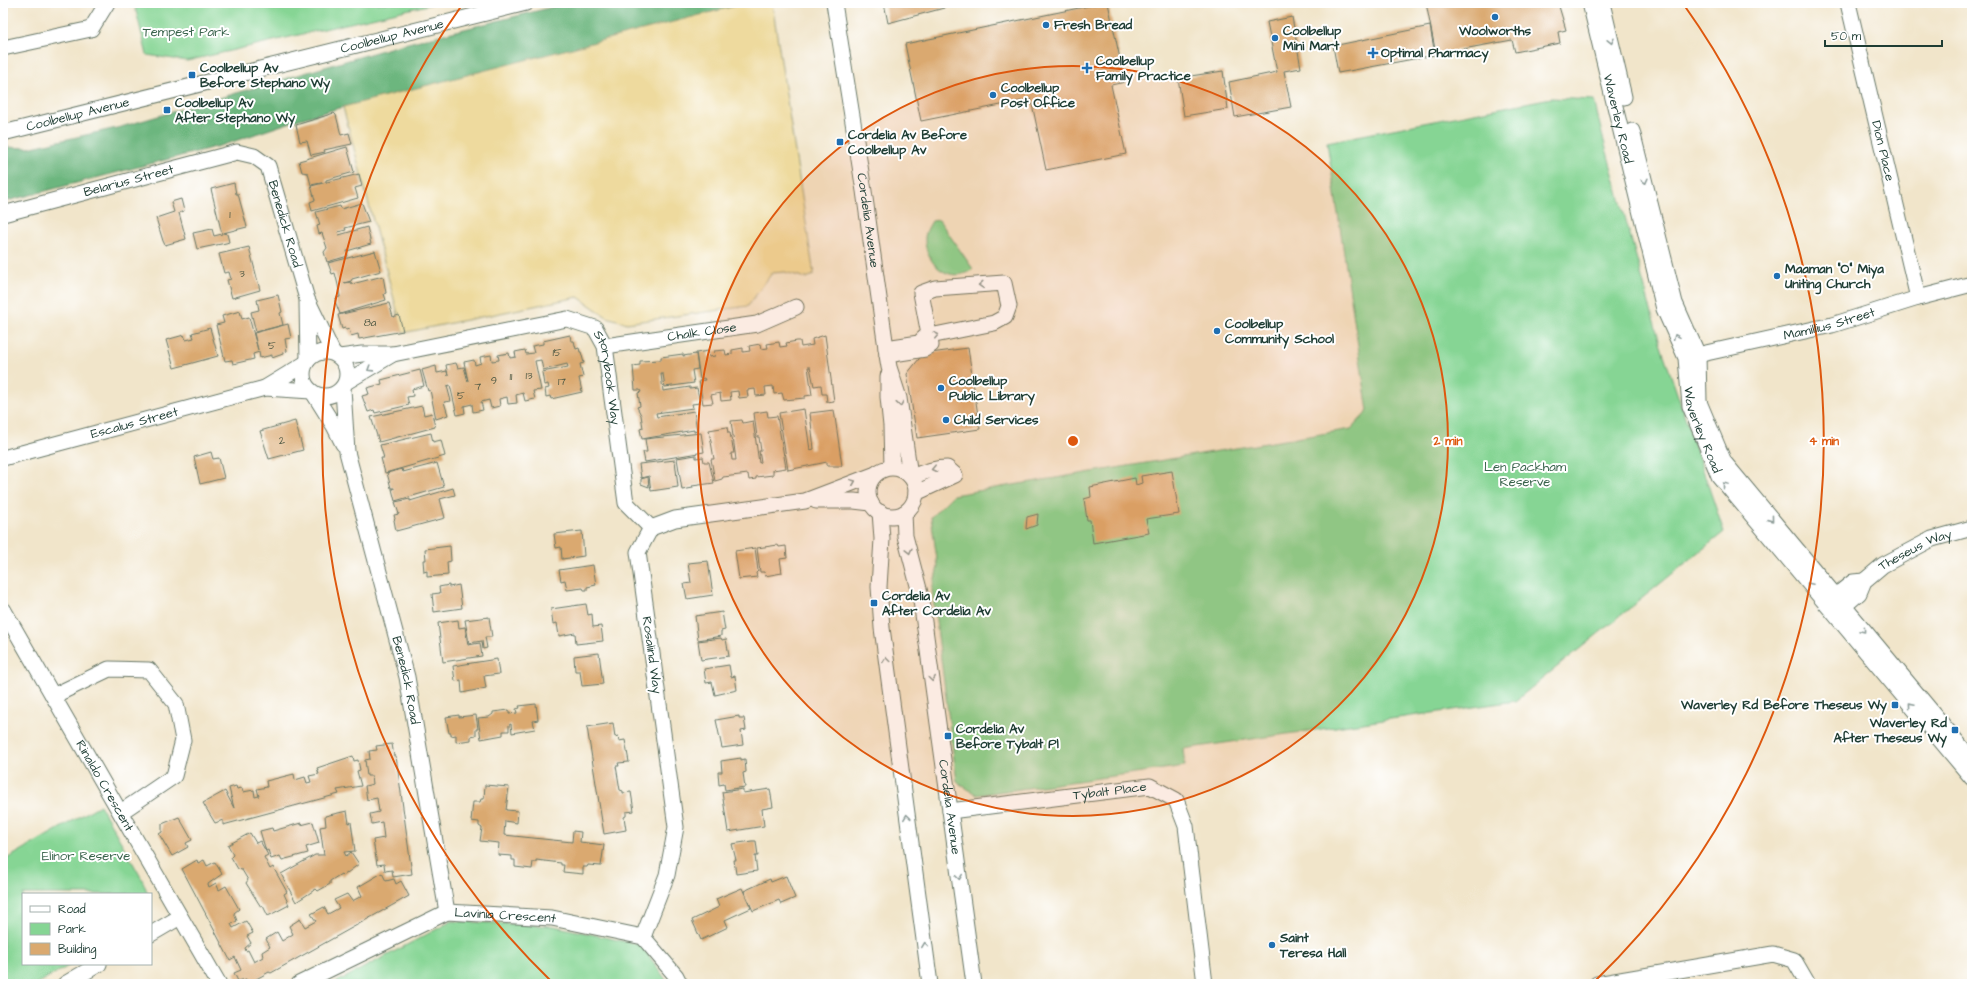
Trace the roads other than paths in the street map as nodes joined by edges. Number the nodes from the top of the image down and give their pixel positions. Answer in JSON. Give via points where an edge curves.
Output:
{"nodes":[{"id":1,"x":107,"y":3,"type":"edge"},
{"id":2,"x":526,"y":3,"type":"edge"},
{"id":3,"x":834,"y":3,"type":"edge"},
{"id":4,"x":1590,"y":3,"type":"edge"},
{"id":5,"x":1602,"y":3,"type":"edge"},
{"id":6,"x":1848,"y":3,"type":"edge"},
{"id":7,"x":3,"y":48,"type":"edge"},
{"id":8,"x":3,"y":133,"type":"edge"},
{"id":9,"x":254,"y":156,"type":"joint"},
{"id":10,"x":3,"y":214,"type":"edge"},
{"id":11,"x":1972,"y":284,"type":"edge"},
{"id":12,"x":1918,"y":298,"type":"junction"},
{"id":13,"x":307,"y":299,"type":"junction"},
{"id":14,"x":796,"y":307,"type":"dead end"},
{"id":15,"x":930,"y":336,"type":"junction"},
{"id":16,"x":605,"y":346,"type":"junction"},
{"id":17,"x":393,"y":354,"type":"junction"},
{"id":18,"x":336,"y":355,"type":"junction"},
{"id":19,"x":887,"y":357,"type":"junction"},
{"id":20,"x":1692,"y":357,"type":"junction"},
{"id":21,"x":307,"y":361,"type":"junction"},
{"id":22,"x":344,"y":386,"type":"junction"},
{"id":23,"x":265,"y":388,"type":"junction"},
{"id":24,"x":312,"y":392,"type":"junction"},
{"id":25,"x":347,"y":452,"type":"junction"},
{"id":26,"x":3,"y":458,"type":"edge"},
{"id":27,"x":892,"y":467,"type":"junction"},
{"id":28,"x":876,"y":474,"type":"junction"},
{"id":29,"x":911,"y":476,"type":"junction"},
{"id":30,"x":916,"y":493,"type":"junction"},
{"id":31,"x":805,"y":500,"type":"junction"},
{"id":32,"x":875,"y":508,"type":"junction"},
{"id":33,"x":904,"y":513,"type":"junction"},
{"id":34,"x":651,"y":528,"type":"junction"},
{"id":35,"x":1972,"y":528,"type":"edge"},
{"id":36,"x":1834,"y":606,"type":"junction"},
{"id":37,"x":3,"y":608,"type":"edge"},
{"id":38,"x":53,"y":696,"type":"junction"},
{"id":39,"x":1972,"y":760,"type":"edge"},
{"id":40,"x":1972,"y":778,"type":"edge"},
{"id":41,"x":950,"y":811,"type":"junction"},
{"id":42,"x":121,"y":812,"type":"junction"},
{"id":43,"x":447,"y":912,"type":"junction"},
{"id":44,"x":180,"y":917,"type":"junction"},
{"id":45,"x":152,"y":933,"type":"edge"},
{"id":46,"x":643,"y":937,"type":"junction"},
{"id":47,"x":97,"y":965,"type":"edge"},
{"id":48,"x":65,"y":984,"type":"edge"},
{"id":49,"x":219,"y":984,"type":"edge"},
{"id":50,"x":299,"y":984,"type":"edge"},
{"id":51,"x":680,"y":984,"type":"edge"},
{"id":52,"x":930,"y":984,"type":"edge"},
{"id":53,"x":974,"y":984,"type":"edge"},
{"id":54,"x":1205,"y":984,"type":"edge"},
{"id":55,"x":1597,"y":984,"type":"edge"},
{"id":56,"x":1808,"y":984,"type":"edge"}],
"edges":[{"from":1,"to":7,"type":"street","via":[[91,29]]},
{"from":2,"to":8,"type":"street","name":"Coolbellup Avenue"},
{"from":3,"to":19,"type":"street","name":"Cordelia Avenue"},
{"from":20,"to":4,"type":"street","name":"Waverley Road","one_way":true,"via":[[1664,309]]},
{"from":5,"to":20,"type":"street","name":"Waverley Road","one_way":true,"via":[[1628,115]]},
{"from":6,"to":12,"type":"street","name":"Dion Place"},
{"from":9,"to":10,"type":"street","name":"Belarius Street","via":[[237,152]]},
{"from":9,"to":13,"type":"street","name":"Benedick Road","via":[[268,166]]},
{"from":11,"to":12,"type":"street","name":"Mamillius Street"},
{"from":12,"to":20,"type":"street","name":"Mamillius Street","via":[[1832,325]]},
{"from":13,"to":18,"type":"street"},
{"from":13,"to":21,"type":"street"},
{"from":14,"to":16,"type":"street","name":"Chalk Close","via":[[757,324]]},
{"from":15,"to":15,"type":"street","one_way":true,"via":[[994,323],[1005,317],[1009,306],[1004,283],[935,288],[921,293]]},
{"from":15,"to":19,"type":"street"},
{"from":16,"to":17,"type":"street","name":"Storybook Way","via":[[595,328],[567,319]]},
{"from":16,"to":34,"type":"street","name":"Storybook Way","via":[[626,503]]},
{"from":17,"to":18,"type":"street"},
{"from":17,"to":22,"type":"street","one_way":true},
{"from":18,"to":21,"type":"street","via":[[320,352]]},
{"from":18,"to":22,"type":"street","via":[[347,368]]},
{"from":19,"to":27,"type":"street"},
{"from":19,"to":29,"type":"street","one_way":true,"via":[[899,398]]},
{"from":20,"to":36,"type":"street","name":"Waverley Road","via":[[1699,402],[1724,462]]},
{"from":21,"to":23,"type":"street"},
{"from":21,"to":24,"type":"street","via":[[303,378]]},
{"from":22,"to":24,"type":"street","via":[[338,393],[326,396]]},
{"from":22,"to":25,"type":"street"},
{"from":23,"to":24,"type":"street"},
{"from":23,"to":26,"type":"street","name":"Escalus Street"},
{"from":24,"to":25,"type":"street"},
{"from":25,"to":43,"type":"street","name":"Benedick Road","via":[[407,677]]},
{"from":27,"to":28,"type":"street"},
{"from":27,"to":29,"type":"street","via":[[900,468]]},
{"from":31,"to":28,"type":"street","one_way":true},
{"from":28,"to":32,"type":"street","via":[[868,488]]},
{"from":29,"to":30,"type":"street"},
{"from":30,"to":29,"type":"street","one_way":true,"via":[[955,475],[947,468],[940,468]]},
{"from":30,"to":33,"type":"street","via":[[914,503]]},
{"from":31,"to":32,"type":"street","via":[[854,501]]},
{"from":31,"to":34,"type":"street","via":[[675,519]]},
{"from":32,"to":33,"type":"street","via":[[892,516]]},
{"from":52,"to":32,"type":"street","one_way":true,"via":[[882,628],[879,587],[882,539]]},
{"from":33,"to":41,"type":"street","name":"Cordelia Avenue","one_way":true,"via":[[905,536],[920,593]]},
{"from":34,"to":46,"type":"street","name":"Rosalind Way","via":[[638,552],[676,827],[667,875]]},
{"from":35,"to":36,"type":"street","name":"Theseus Way","via":[[1932,538],[1883,565],[1864,581],[1853,582]]},
{"from":36,"to":39,"type":"street","name":"Waverley Road","one_way":true},
{"from":40,"to":36,"type":"street","name":"Waverley Road","one_way":true},
{"from":37,"to":38,"type":"street","name":"Rinaldo Crescent"},
{"from":38,"to":42,"type":"street","name":"Rinaldo Crescent"},
{"from":38,"to":42,"type":"street","via":[[109,670],[149,670],[176,704],[183,740],[174,776]]},
{"from":41,"to":53,"type":"street","name":"Cordelia Avenue","one_way":true},
{"from":41,"to":54,"type":"street","name":"Tybalt Place","via":[[1150,786],[1176,800],[1186,826]]},
{"from":42,"to":44,"type":"street","name":"Rinaldo Crescent"},
{"from":43,"to":46,"type":"street","name":"Lavinia Crescent","via":[[552,918]]},
{"from":43,"to":50,"type":"street","name":"Lavinia Crescent"},
{"from":44,"to":45,"type":"street"},
{"from":44,"to":49,"type":"street","name":"Rinaldo Crescent"},
{"from":46,"to":51,"type":"street"},
{"from":47,"to":48,"type":"street"},
{"from":55,"to":56,"type":"street","via":[[1773,954],[1794,960]]}]}
